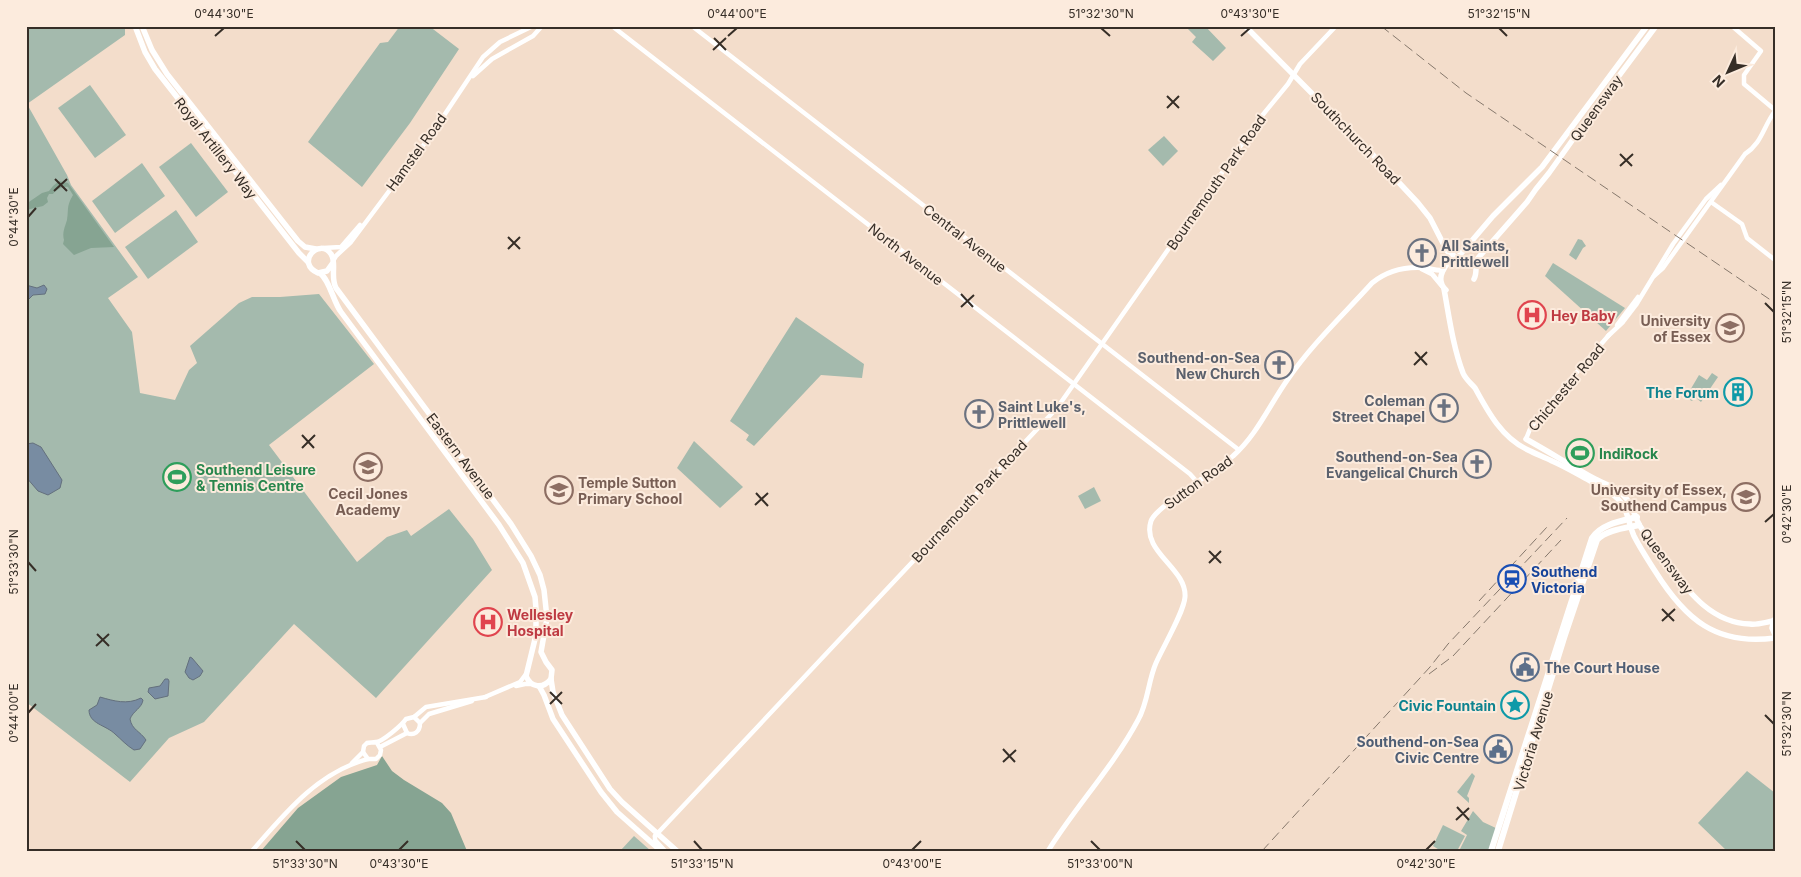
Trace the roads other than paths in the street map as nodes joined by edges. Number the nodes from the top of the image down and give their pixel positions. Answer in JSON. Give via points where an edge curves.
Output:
{"nodes":[{"id":1,"x":135,"y":26,"type":"edge"},
{"id":2,"x":142,"y":26,"type":"edge"},
{"id":3,"x":533,"y":26,"type":"edge"},
{"id":4,"x":542,"y":26,"type":"edge"},
{"id":5,"x":612,"y":26,"type":"edge"},
{"id":6,"x":692,"y":26,"type":"edge"},
{"id":7,"x":1245,"y":26,"type":"edge"},
{"id":8,"x":1646,"y":26,"type":"edge"},
{"id":9,"x":1656,"y":26,"type":"edge"},
{"id":10,"x":1732,"y":26,"type":"edge"},
{"id":11,"x":1335,"y":27,"type":"edge"},
{"id":12,"x":1294,"y":74,"type":"junction"},
{"id":13,"x":465,"y":85,"type":"junction"},
{"id":14,"x":1775,"y":110,"type":"edge"},
{"id":15,"x":1724,"y":183,"type":"junction"},
{"id":16,"x":1711,"y":202,"type":"junction"},
{"id":17,"x":367,"y":219,"type":"junction"},
{"id":18,"x":318,"y":249,"type":"junction"},
{"id":19,"x":1457,"y":257,"type":"junction"},
{"id":20,"x":1775,"y":260,"type":"edge"},
{"id":21,"x":308,"y":262,"type":"junction"},
{"id":22,"x":333,"y":263,"type":"junction"},
{"id":23,"x":1421,"y":268,"type":"junction"},
{"id":24,"x":1443,"y":270,"type":"junction"},
{"id":25,"x":320,"y":273,"type":"junction"},
{"id":26,"x":1654,"y":276,"type":"junction"},
{"id":27,"x":1474,"y":279,"type":"dead end"},
{"id":28,"x":1444,"y":289,"type":"junction"},
{"id":29,"x":1102,"y":344,"type":"junction"},
{"id":30,"x":1074,"y":384,"type":"junction"},
{"id":31,"x":1526,"y":439,"type":"joint"},
{"id":32,"x":1240,"y":450,"type":"junction"},
{"id":33,"x":1198,"y":483,"type":"junction"},
{"id":34,"x":1636,"y":517,"type":"junction"},
{"id":35,"x":1628,"y":519,"type":"junction"},
{"id":36,"x":1639,"y":525,"type":"junction"},
{"id":37,"x":1630,"y":527,"type":"junction"},
{"id":38,"x":1774,"y":620,"type":"edge"},
{"id":39,"x":1775,"y":636,"type":"edge"},
{"id":40,"x":1560,"y":643,"type":"junction"},
{"id":41,"x":546,"y":662,"type":"junction"},
{"id":42,"x":530,"y":664,"type":"junction"},
{"id":43,"x":526,"y":674,"type":"junction"},
{"id":44,"x":551,"y":679,"type":"junction"},
{"id":45,"x":535,"y":685,"type":"junction"},
{"id":46,"x":509,"y":688,"type":"junction"},
{"id":47,"x":486,"y":697,"type":"junction"},
{"id":48,"x":414,"y":717,"type":"junction"},
{"id":49,"x":420,"y":723,"type":"junction"},
{"id":50,"x":403,"y":724,"type":"junction"},
{"id":51,"x":406,"y":733,"type":"junction"},
{"id":52,"x":379,"y":745,"type":"junction"},
{"id":53,"x":363,"y":752,"type":"junction"},
{"id":54,"x":368,"y":759,"type":"junction"},
{"id":55,"x":352,"y":763,"type":"junction"},
{"id":56,"x":1502,"y":828,"type":"junction"},
{"id":57,"x":656,"y":834,"type":"junction"},
{"id":58,"x":642,"y":835,"type":"junction"},
{"id":59,"x":252,"y":851,"type":"edge"},
{"id":60,"x":661,"y":851,"type":"edge"},
{"id":61,"x":665,"y":851,"type":"edge"},
{"id":62,"x":677,"y":851,"type":"edge"},
{"id":63,"x":1048,"y":851,"type":"edge"},
{"id":64,"x":1491,"y":851,"type":"edge"},
{"id":65,"x":1498,"y":851,"type":"edge"}],
"edges":[{"from":1,"to":21,"type":"main road","name":"Royal Artillery Way","via":[[145,52],[165,83]]},
{"from":2,"to":18,"type":"main road","name":"Royal Artillery Way","via":[[155,56],[176,86],[298,241],[305,247]]},
{"from":3,"to":13,"type":"street","name":"Hamstel Road","via":[[493,46]]},
{"from":4,"to":13,"type":"street","name":"Hamstel Road","via":[[532,36],[486,64]]},
{"from":5,"to":30,"type":"street","name":"North Avenue"},
{"from":6,"to":29,"type":"street","name":"Central Avenue"},
{"from":7,"to":12,"type":"main road","name":"Southchurch Road"},
{"from":8,"to":19,"type":"main road","name":"Queensway","via":[[1532,179]]},
{"from":9,"to":27,"type":"main road","name":"Queensway","via":[[1553,169],[1478,258]]},
{"from":10,"to":14,"type":"street","via":[[1761,51],[1744,75],[1744,84]]},
{"from":11,"to":12,"type":"street","name":"Bournemouth Park Road"},
{"from":12,"to":19,"type":"main road","name":"Southchurch Road","via":[[1424,210],[1448,251]]},
{"from":12,"to":29,"type":"street","name":"Bournemouth Park Road"},
{"from":13,"to":17,"type":"street","name":"Hamstel Road"},
{"from":14,"to":15,"type":"street","name":"Chichester Road","via":[[1755,146],[1745,154]]},
{"from":15,"to":16,"type":"street","name":"Chichester Road"},
{"from":15,"to":26,"type":"street","name":"Chichester Road","via":[[1706,199]]},
{"from":16,"to":20,"type":"street","via":[[1742,224],[1747,238]]},
{"from":16,"to":26,"type":"street","name":"Chichester Road"},
{"from":17,"to":18,"type":"street","name":"Hamstel Road","via":[[341,247]]},
{"from":17,"to":22,"type":"street","name":"Hamstel Road"},
{"from":18,"to":21,"type":"main road","via":[[310,254]]},
{"from":18,"to":22,"type":"main road","via":[[331,253]]},
{"from":19,"to":24,"type":"main road"},
{"from":21,"to":25,"type":"main road","name":"Eastern Avenue"},
{"from":22,"to":25,"type":"main road","via":[[327,271]]},
{"from":22,"to":41,"type":"main road","name":"Eastern Avenue","via":[[336,288],[527,548],[540,575],[546,600],[546,632],[541,652]]},
{"from":23,"to":24,"type":"main road","name":"Sutton Road"},
{"from":23,"to":28,"type":"main road","via":[[1432,274]]},
{"from":23,"to":32,"type":"main road","name":"Sutton Road","via":[[1394,271],[1372,282],[1296,368]]},
{"from":24,"to":28,"type":"main road","via":[[1440,277]]},
{"from":25,"to":42,"type":"main road","name":"Eastern Avenue","via":[[341,312],[518,553],[531,583],[536,609],[536,635]]},
{"from":26,"to":31,"type":"street","name":"Chichester Road","via":[[1623,322],[1544,410]]},
{"from":28,"to":35,"type":"main road","name":"Queensway","via":[[1466,379],[1492,417],[1514,442],[1528,451],[1611,493],[1622,504]]},
{"from":29,"to":30,"type":"street","name":"Bournemouth Park Road"},
{"from":29,"to":32,"type":"street","name":"Central Avenue"},
{"from":30,"to":33,"type":"street","name":"North Avenue"},
{"from":30,"to":57,"type":"street","name":"Bournemouth Park Road","via":[[1054,412]]},
{"from":31,"to":34,"type":"main road","name":"Queensway","via":[[1616,489],[1628,500]]},
{"from":32,"to":33,"type":"main road","name":"Sutton Road"},
{"from":33,"to":63,"type":"main road","name":"Sutton Road","via":[[1164,506],[1151,522],[1152,541],[1181,581],[1185,598],[1154,670],[1141,715]]},
{"from":34,"to":35,"type":"highway","name":"Victoria Avenue"},
{"from":34,"to":36,"type":"main road","name":"Queensway"},
{"from":35,"to":37,"type":"main road","name":"Queensway"},
{"from":35,"to":40,"type":"highway","name":"Victoria Avenue","via":[[1603,528],[1592,538]]},
{"from":36,"to":37,"type":"highway","name":"Victoria Avenue"},
{"from":36,"to":38,"type":"main road","name":"Queensway","via":[[1684,586],[1706,609],[1739,623]]},
{"from":37,"to":39,"type":"main road","name":"Queensway","via":[[1665,587],[1697,622],[1734,638],[1748,640]]},
{"from":37,"to":40,"type":"highway","name":"Victoria Avenue","via":[[1610,532],[1597,540]]},
{"from":38,"to":39,"type":"main road","name":"Queensway"},
{"from":40,"to":56,"type":"highway","name":"Victoria Avenue"},
{"from":41,"to":42,"type":"main road","via":[[538,660]]},
{"from":41,"to":44,"type":"main road","name":"Eastern Avenue","via":[[552,670]]},
{"from":42,"to":43,"type":"main road","name":"Eastern Avenue"},
{"from":43,"to":45,"type":"main road"},
{"from":43,"to":46,"type":"street"},
{"from":44,"to":45,"type":"main road","via":[[547,684]]},
{"from":44,"to":57,"type":"main road","name":"Eastern Avenue","via":[[562,716],[610,789]]},
{"from":45,"to":46,"type":"street"},
{"from":45,"to":58,"type":"main road","via":[[544,694],[557,725],[601,792]]},
{"from":46,"to":47,"type":"street"},
{"from":47,"to":48,"type":"street","via":[[426,707]]},
{"from":47,"to":49,"type":"street","via":[[429,714]]},
{"from":48,"to":49,"type":"street"},
{"from":48,"to":50,"type":"street","via":[[406,719]]},
{"from":49,"to":51,"type":"street","via":[[417,732]]},
{"from":50,"to":51,"type":"street"},
{"from":50,"to":52,"type":"street"},
{"from":51,"to":52,"type":"street"},
{"from":52,"to":53,"type":"street","via":[[367,743]]},
{"from":52,"to":54,"type":"street","via":[[379,757]]},
{"from":53,"to":54,"type":"street"},
{"from":53,"to":55,"type":"street"},
{"from":54,"to":55,"type":"street"},
{"from":55,"to":59,"type":"street","via":[[302,796]]},
{"from":56,"to":64,"type":"highway","name":"Victoria Avenue"},
{"from":56,"to":65,"type":"highway","name":"Victoria Avenue"},
{"from":57,"to":58,"type":"street"},
{"from":57,"to":61,"type":"street","via":[[655,839]]},
{"from":57,"to":62,"type":"main road","name":"Eastern Avenue"},
{"from":58,"to":60,"type":"main road"}]}
